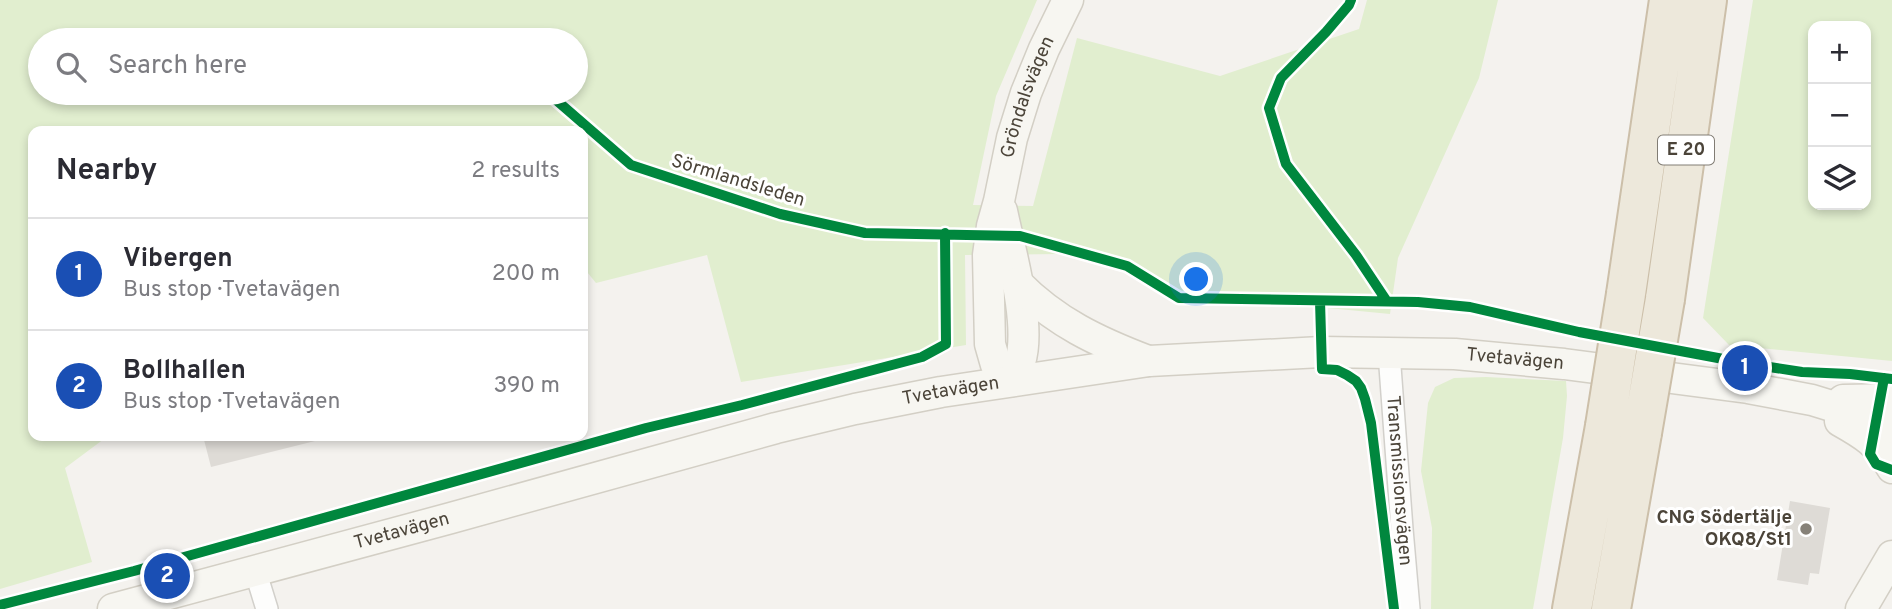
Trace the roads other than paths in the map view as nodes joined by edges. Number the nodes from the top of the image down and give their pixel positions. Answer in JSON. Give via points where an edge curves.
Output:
{"nodes":[{"id":1,"x":1068,"y":0,"type":"edge"},
{"id":2,"x":1669,"y":0,"type":"edge"},
{"id":3,"x":1707,"y":0,"type":"edge"},
{"id":4,"x":999,"y":201,"type":"junction"},
{"id":5,"x":1017,"y":283,"type":"junction"},
{"id":6,"x":1389,"y":353,"type":"junction"},
{"id":7,"x":1149,"y":361,"type":"junction"},
{"id":8,"x":1011,"y":381,"type":"junction"},
{"id":9,"x":1807,"y":398,"type":"junction"},
{"id":10,"x":1892,"y":399,"type":"edge"},
{"id":11,"x":1892,"y":428,"type":"edge"},
{"id":12,"x":1892,"y":468,"type":"edge"},
{"id":13,"x":1892,"y":556,"type":"edge"},
{"id":14,"x":255,"y":570,"type":"junction"},
{"id":15,"x":113,"y":609,"type":"edge"},
{"id":16,"x":267,"y":609,"type":"edge"},
{"id":17,"x":1409,"y":609,"type":"edge"},
{"id":18,"x":1572,"y":609,"type":"edge"},
{"id":19,"x":1611,"y":609,"type":"edge"},
{"id":20,"x":1861,"y":609,"type":"edge"}],
"edges":[{"from":1,"to":4,"type":"main road","name":"Gröndalsvägen","via":[[1026,93]]},
{"from":2,"to":18,"type":"highway","number":"E 20","bridge":true,"via":[[1626,294]]},
{"from":3,"to":19,"type":"highway","number":"E 20","bridge":true,"via":[[1665,299]]},
{"from":4,"to":5,"type":"main road","name":"Gröndalsvägen"},
{"from":4,"to":8,"type":"main road","name":"Gröndalsvägen","via":[[988,255],[990,344],[996,365]]},
{"from":5,"to":7,"type":"main road","via":[[1063,321],[1106,345]]},
{"from":5,"to":8,"type":"main road","name":"Gröndalsvägen","via":[[1023,341]]},
{"from":6,"to":7,"type":"main road","name":"Tvetavägen"},
{"from":6,"to":9,"type":"main road","name":"Tvetavägen","via":[[1564,364]]},
{"from":6,"to":17,"type":"street","name":"Transmissionsvägen"},
{"from":7,"to":8,"type":"main road","name":"Tvetavägen"},
{"from":8,"to":14,"type":"main road","name":"Tvetavägen","via":[[776,428]]},
{"from":9,"to":10,"type":"main road","name":"Tvetavägen"},
{"from":9,"to":11,"type":"main road","name":"Tvetavägen"},
{"from":9,"to":12,"type":"main road","via":[[1873,441]]},
{"from":13,"to":20,"type":"main road"},
{"from":14,"to":15,"type":"main road","name":"Tvetavägen"},
{"from":14,"to":16,"type":"street"}]}
